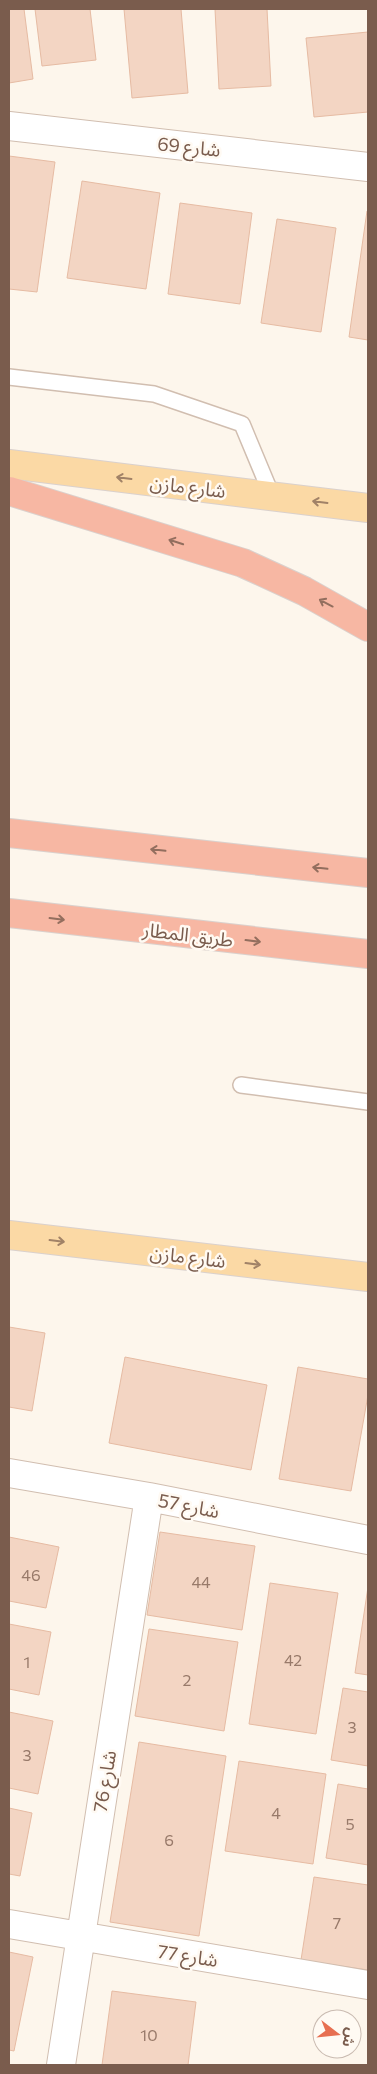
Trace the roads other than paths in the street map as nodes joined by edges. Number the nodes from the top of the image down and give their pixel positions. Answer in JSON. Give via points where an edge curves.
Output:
{"nodes":[{"id":1,"x":9,"y":126,"type":"edge"},
{"id":2,"x":368,"y":167,"type":"edge"},
{"id":3,"x":9,"y":377,"type":"edge"},
{"id":4,"x":9,"y":464,"type":"edge"},
{"id":5,"x":9,"y":491,"type":"edge"},
{"id":6,"x":272,"y":496,"type":"junction"},
{"id":7,"x":368,"y":508,"type":"edge"},
{"id":8,"x":368,"y":627,"type":"edge"},
{"id":9,"x":9,"y":833,"type":"edge"},
{"id":10,"x":368,"y":873,"type":"edge"},
{"id":11,"x":9,"y":913,"type":"edge"},
{"id":12,"x":368,"y":954,"type":"edge"},
{"id":13,"x":241,"y":1085,"type":"dead end"},
{"id":14,"x":368,"y":1102,"type":"edge"},
{"id":15,"x":9,"y":1235,"type":"edge"},
{"id":16,"x":368,"y":1277,"type":"edge"},
{"id":17,"x":9,"y":1473,"type":"edge"},
{"id":18,"x":149,"y":1497,"type":"junction"},
{"id":19,"x":368,"y":1540,"type":"edge"},
{"id":20,"x":9,"y":1924,"type":"edge"},
{"id":21,"x":80,"y":1937,"type":"junction"},
{"id":22,"x":368,"y":1985,"type":"edge"},
{"id":23,"x":61,"y":2065,"type":"edge"}],
"edges":[{"from":1,"to":2,"type":"street","name":"شارع 69"},
{"from":3,"to":6,"type":"lane","via":[[154,394],[242,424]]},
{"from":6,"to":4,"type":"main road","name":"شارع مازن","one_way":true},
{"from":8,"to":5,"type":"highway","one_way":true,"via":[[304,591],[243,563]]},
{"from":7,"to":6,"type":"main road","name":"شارع مازن","one_way":true},
{"from":10,"to":9,"type":"highway","one_way":true},
{"from":11,"to":12,"type":"highway","name":"طريق المطار","one_way":true},
{"from":13,"to":14,"type":"lane"},
{"from":15,"to":16,"type":"main road","name":"شارع مازن","one_way":true},
{"from":17,"to":18,"type":"street","name":"شارع 57"},
{"from":18,"to":19,"type":"street","name":"شارع 57"},
{"from":18,"to":21,"type":"street","name":"شارع 76"},
{"from":20,"to":21,"type":"street","name":"شارع 77"},
{"from":21,"to":22,"type":"street","name":"شارع 77"},
{"from":21,"to":23,"type":"street","name":"شارع 76"}]}
